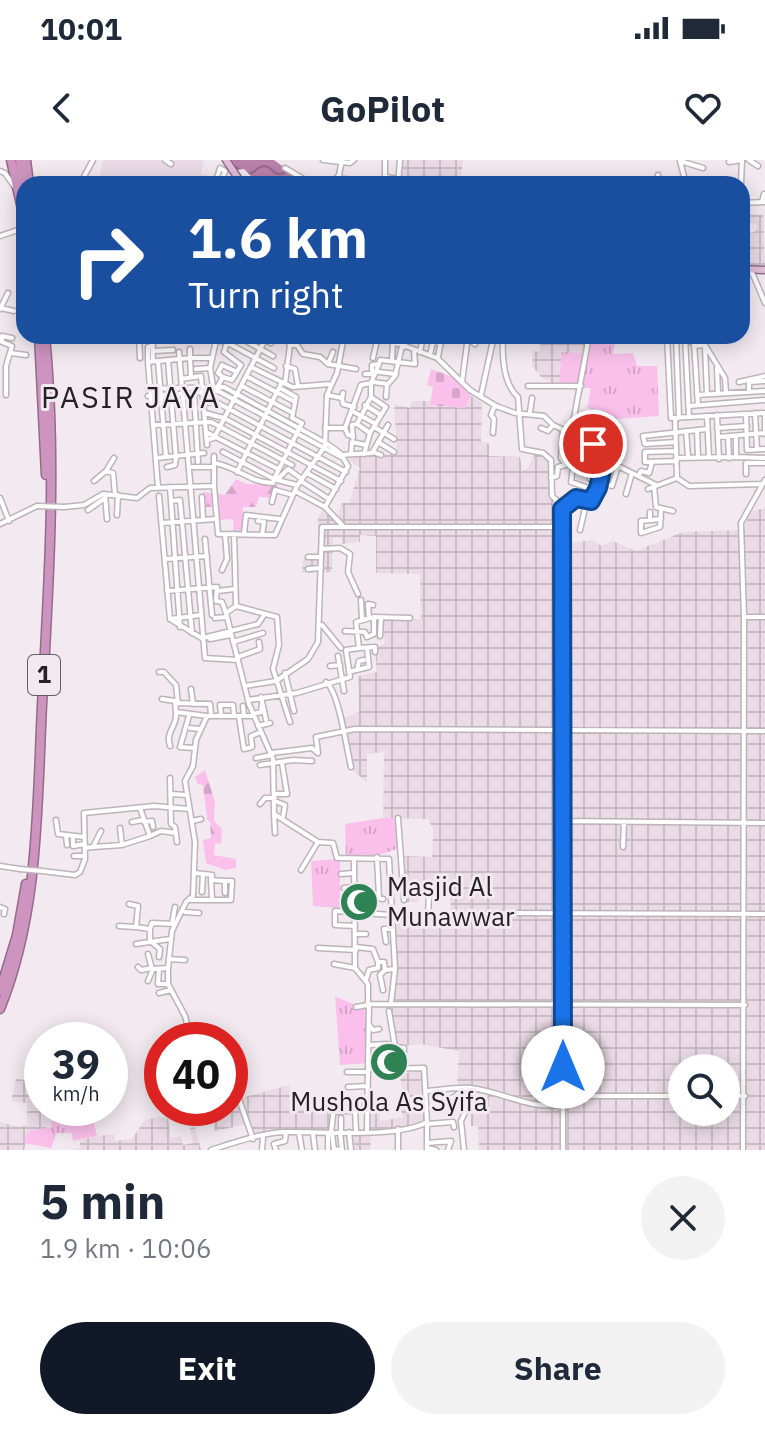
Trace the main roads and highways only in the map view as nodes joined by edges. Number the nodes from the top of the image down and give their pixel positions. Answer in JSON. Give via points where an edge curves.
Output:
{"nodes":[{"id":1,"x":42,"y":344,"type":"edge"},
{"id":2,"x":43,"y":344,"type":"edge"},
{"id":3,"x":0,"y":991,"type":"edge"},
{"id":4,"x":0,"y":1009,"type":"edge"}],
"edges":[{"from":1,"to":3,"type":"highway","number":"1","via":[[47,522],[29,861],[17,935]]},
{"from":2,"to":4,"type":"highway","number":"1","via":[[52,439],[52,521],[34,861],[23,935]]}]}
